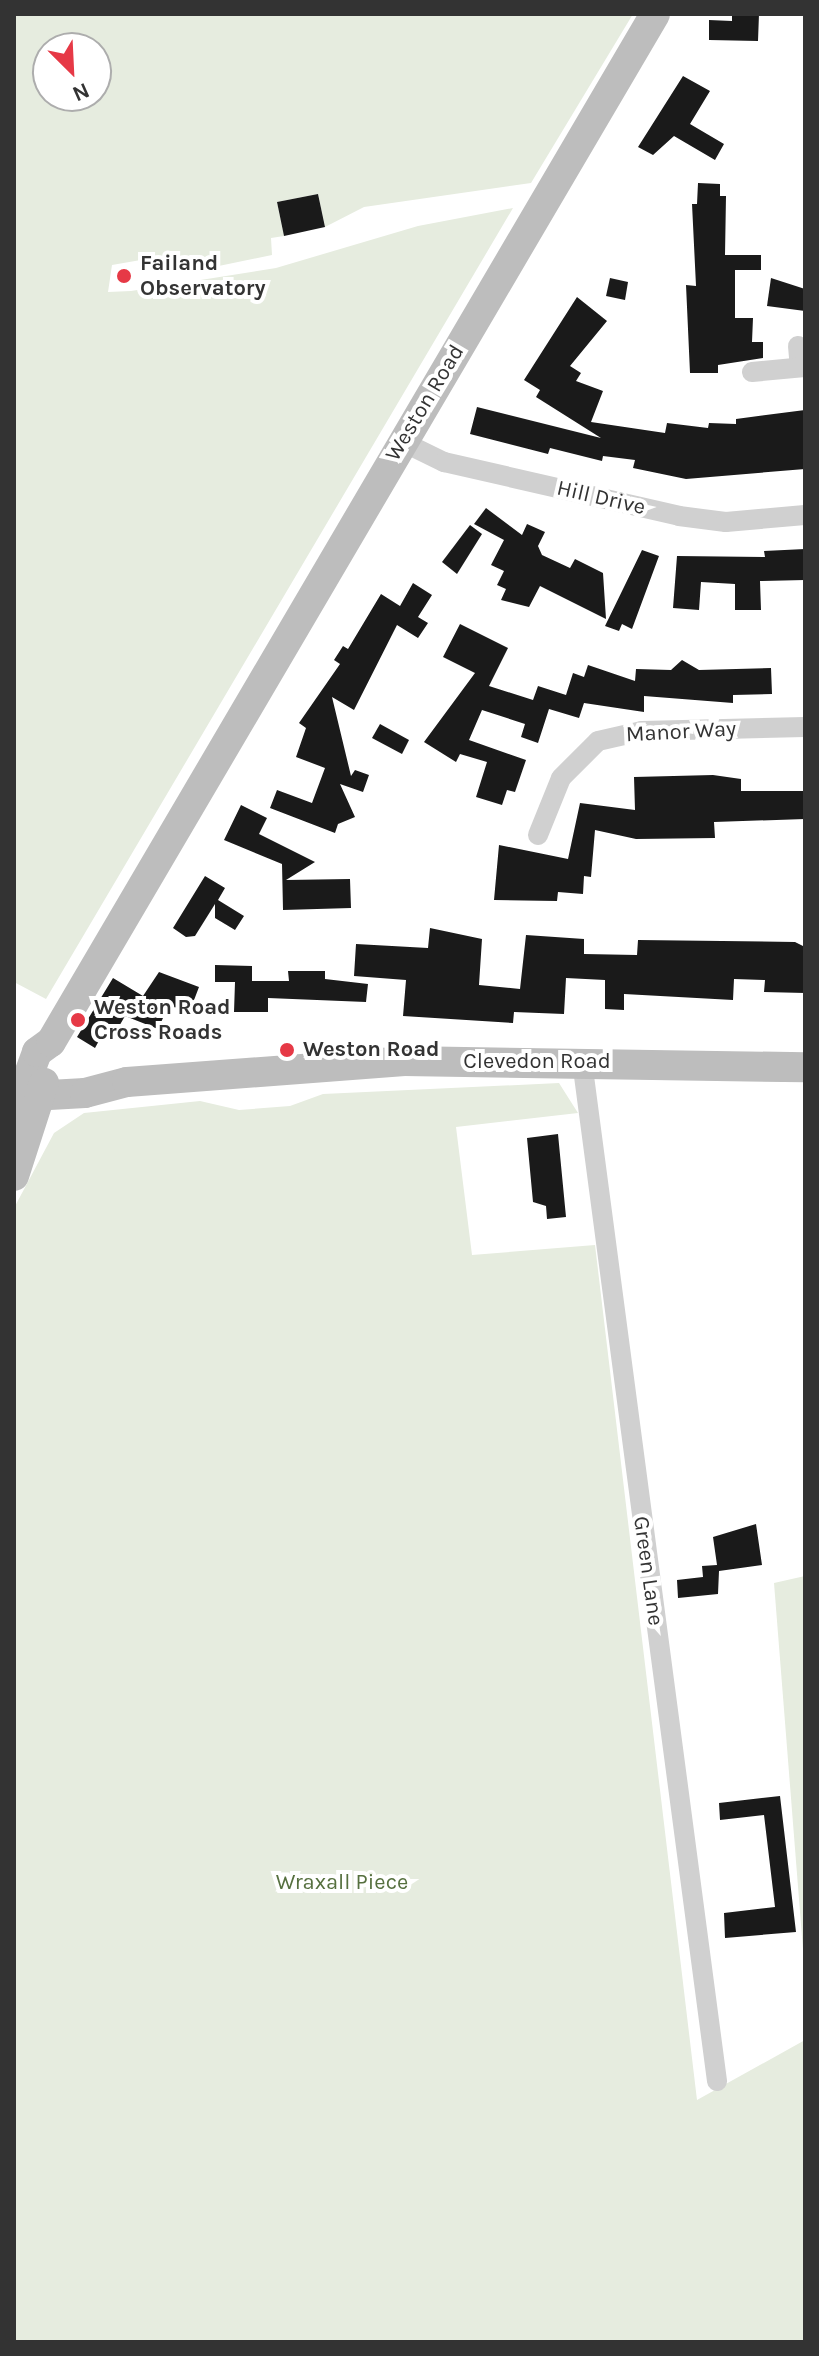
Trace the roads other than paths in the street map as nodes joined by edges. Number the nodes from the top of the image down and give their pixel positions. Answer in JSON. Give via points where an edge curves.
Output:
{"nodes":[{"id":1,"x":655,"y":14,"type":"edge"},
{"id":2,"x":798,"y":346,"type":"dead end"},
{"id":3,"x":803,"y":367,"type":"edge"},
{"id":4,"x":752,"y":372,"type":"dead end"},
{"id":5,"x":403,"y":442,"type":"junction"},
{"id":6,"x":805,"y":515,"type":"edge"},
{"id":7,"x":805,"y":727,"type":"edge"},
{"id":8,"x":538,"y":835,"type":"dead end"},
{"id":9,"x":582,"y":1061,"type":"junction"},
{"id":10,"x":805,"y":1067,"type":"edge"},
{"id":11,"x":25,"y":1092,"type":"edge"},
{"id":12,"x":14,"y":1176,"type":"edge"},
{"id":13,"x":717,"y":2081,"type":"dead end"}],
"edges":[{"from":1,"to":5,"type":"main road","name":"Weston Road"},
{"from":2,"to":3,"type":"street"},
{"from":3,"to":4,"type":"street"},
{"from":5,"to":6,"type":"street","name":"Hill Drive","via":[[444,462],[679,516],[726,522]]},
{"from":5,"to":11,"type":"main road","name":"Weston Road"},
{"from":7,"to":8,"type":"street","name":"Manor Way","via":[[609,737],[575,759],[539,807]]},
{"from":9,"to":10,"type":"main road","name":"Clevedon Road"},
{"from":9,"to":11,"type":"main road","name":"Clevedon Road","via":[[404,1061]]},
{"from":9,"to":13,"type":"street","name":"Green Lane"},
{"from":11,"to":12,"type":"main road","name":"Weston Road"}]}
